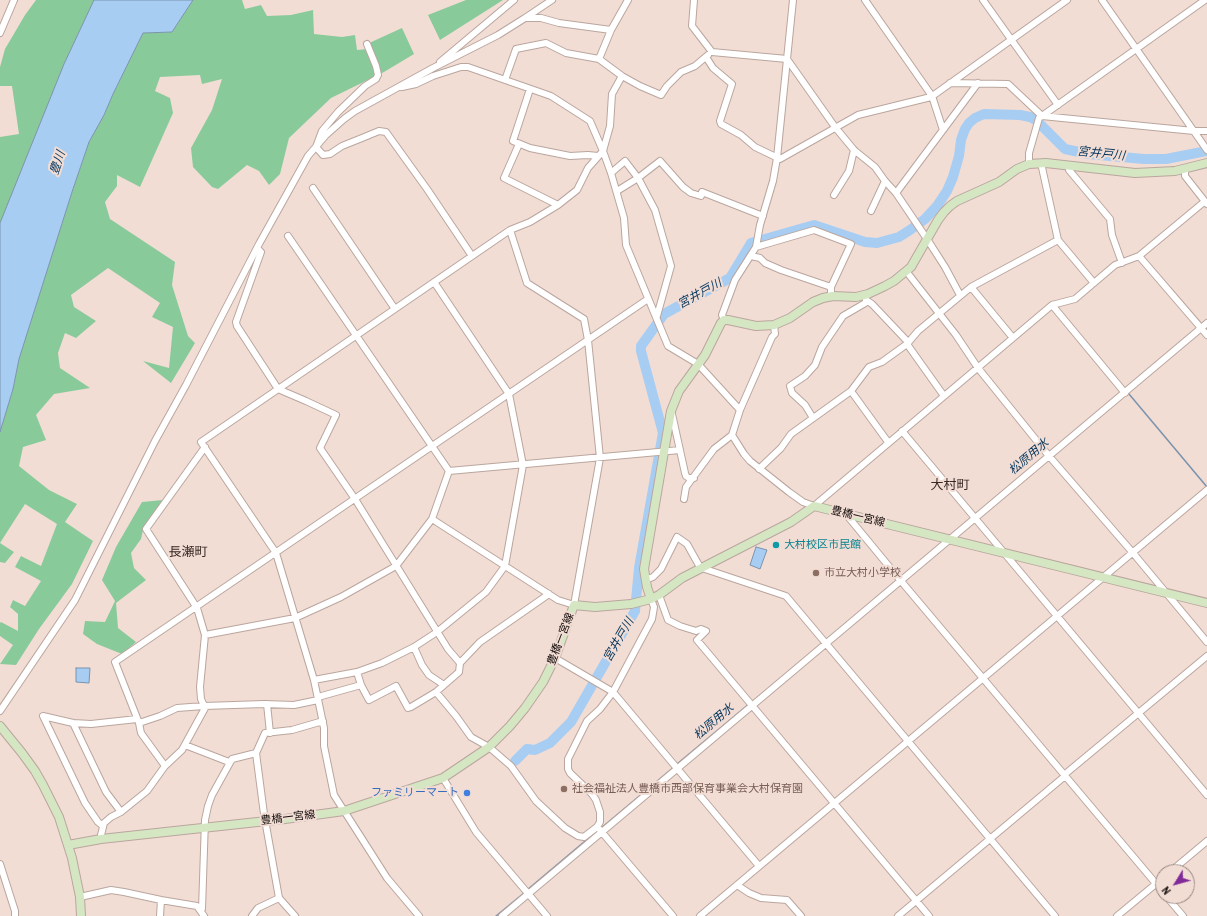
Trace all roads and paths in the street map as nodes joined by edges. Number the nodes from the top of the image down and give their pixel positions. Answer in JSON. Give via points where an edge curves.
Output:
{"nodes":[{"id":1,"x":14,"y":0,"type":"edge"},
{"id":2,"x":514,"y":0,"type":"edge"},
{"id":3,"x":552,"y":0,"type":"edge"},
{"id":4,"x":628,"y":0,"type":"edge"},
{"id":5,"x":694,"y":0,"type":"edge"},
{"id":6,"x":793,"y":0,"type":"edge"},
{"id":7,"x":865,"y":0,"type":"edge"},
{"id":8,"x":983,"y":0,"type":"edge"},
{"id":9,"x":1067,"y":0,"type":"edge"},
{"id":10,"x":1102,"y":0,"type":"edge"},
{"id":11,"x":1205,"y":0,"type":"edge"},
{"id":12,"x":525,"y":18,"type":"junction"},
{"id":13,"x":611,"y":30,"type":"junction"},
{"id":14,"x":0,"y":33,"type":"edge"},
{"id":15,"x":1011,"y":40,"type":"junction"},
{"id":16,"x":367,"y":44,"type":"dead end"},
{"id":17,"x":1136,"y":49,"type":"junction"},
{"id":18,"x":712,"y":52,"type":"junction"},
{"id":19,"x":706,"y":57,"type":"junction"},
{"id":20,"x":599,"y":59,"type":"junction"},
{"id":21,"x":787,"y":59,"type":"junction"},
{"id":22,"x":433,"y":68,"type":"junction"},
{"id":23,"x":622,"y":76,"type":"junction"},
{"id":24,"x":505,"y":80,"type":"junction"},
{"id":25,"x":950,"y":83,"type":"junction"},
{"id":26,"x":978,"y":83,"type":"junction"},
{"id":27,"x":397,"y":88,"type":"junction"},
{"id":28,"x":530,"y":89,"type":"junction"},
{"id":29,"x":932,"y":96,"type":"junction"},
{"id":30,"x":1058,"y":104,"type":"junction"},
{"id":31,"x":1040,"y":117,"type":"junction"},
{"id":32,"x":835,"y":127,"type":"junction"},
{"id":33,"x":943,"y":130,"type":"junction"},
{"id":34,"x":1194,"y":131,"type":"junction"},
{"id":35,"x":1207,"y":131,"type":"edge"},
{"id":36,"x":519,"y":144,"type":"junction"},
{"id":37,"x":316,"y":147,"type":"junction"},
{"id":38,"x":1207,"y":149,"type":"edge"},
{"id":39,"x":854,"y":150,"type":"junction"},
{"id":40,"x":603,"y":151,"type":"junction"},
{"id":41,"x":598,"y":156,"type":"junction"},
{"id":42,"x":777,"y":158,"type":"junction"},
{"id":43,"x":1041,"y":163,"type":"junction"},
{"id":44,"x":1207,"y":163,"type":"edge"},
{"id":45,"x":1029,"y":164,"type":"junction"},
{"id":46,"x":1069,"y":166,"type":"junction"},
{"id":47,"x":1185,"y":169,"type":"junction"},
{"id":48,"x":611,"y":173,"type":"junction"},
{"id":49,"x":638,"y":178,"type":"junction"},
{"id":50,"x":885,"y":181,"type":"junction"},
{"id":51,"x":313,"y":188,"type":"dead end"},
{"id":52,"x":617,"y":191,"type":"junction"},
{"id":53,"x":896,"y":193,"type":"junction"},
{"id":54,"x":834,"y":195,"type":"dead end"},
{"id":55,"x":1206,"y":203,"type":"edge"},
{"id":56,"x":558,"y":205,"type":"junction"},
{"id":57,"x":871,"y":211,"type":"dead end"},
{"id":58,"x":763,"y":216,"type":"junction"},
{"id":59,"x":510,"y":230,"type":"junction"},
{"id":60,"x":288,"y":236,"type":"dead end"},
{"id":61,"x":927,"y":239,"type":"junction"},
{"id":62,"x":1058,"y":240,"type":"junction"},
{"id":63,"x":756,"y":246,"type":"junction"},
{"id":64,"x":257,"y":248,"type":"junction"},
{"id":65,"x":472,"y":256,"type":"junction"},
{"id":66,"x":751,"y":256,"type":"junction"},
{"id":67,"x":1139,"y":256,"type":"junction"},
{"id":68,"x":1122,"y":263,"type":"junction"},
{"id":69,"x":906,"y":271,"type":"junction"},
{"id":70,"x":434,"y":282,"type":"junction"},
{"id":71,"x":1094,"y":283,"type":"junction"},
{"id":72,"x":971,"y":286,"type":"junction"},
{"id":73,"x":831,"y":287,"type":"junction"},
{"id":74,"x":960,"y":295,"type":"junction"},
{"id":75,"x":831,"y":296,"type":"junction"},
{"id":76,"x":648,"y":299,"type":"junction"},
{"id":77,"x":865,"y":299,"type":"junction"},
{"id":78,"x":1052,"y":305,"type":"junction"},
{"id":79,"x":396,"y":309,"type":"junction"},
{"id":80,"x":938,"y":314,"type":"junction"},
{"id":81,"x":657,"y":318,"type":"junction"},
{"id":82,"x":724,"y":320,"type":"junction"},
{"id":83,"x":1207,"y":323,"type":"edge"},
{"id":84,"x":774,"y":325,"type":"junction"},
{"id":85,"x":1202,"y":328,"type":"junction"},
{"id":86,"x":357,"y":335,"type":"junction"},
{"id":87,"x":1207,"y":335,"type":"edge"},
{"id":88,"x":1013,"y":338,"type":"junction"},
{"id":89,"x":588,"y":340,"type":"junction"},
{"id":90,"x":907,"y":343,"type":"junction"},
{"id":91,"x":698,"y":364,"type":"junction"},
{"id":92,"x":978,"y":368,"type":"junction"},
{"id":93,"x":278,"y":389,"type":"junction"},
{"id":94,"x":851,"y":391,"type":"junction"},
{"id":95,"x":1125,"y":393,"type":"junction"},
{"id":96,"x":509,"y":394,"type":"junction"},
{"id":97,"x":944,"y":396,"type":"junction"},
{"id":98,"x":740,"y":410,"type":"junction"},
{"id":99,"x":671,"y":411,"type":"junction"},
{"id":100,"x":813,"y":418,"type":"junction"},
{"id":101,"x":902,"y":431,"type":"junction"},
{"id":102,"x":732,"y":434,"type":"junction"},
{"id":103,"x":888,"y":442,"type":"junction"},
{"id":104,"x":205,"y":447,"type":"junction"},
{"id":105,"x":432,"y":447,"type":"junction"},
{"id":106,"x":680,"y":450,"type":"junction"},
{"id":107,"x":661,"y":452,"type":"junction"},
{"id":108,"x":1048,"y":454,"type":"junction"},
{"id":109,"x":600,"y":458,"type":"junction"},
{"id":110,"x":523,"y":465,"type":"junction"},
{"id":111,"x":759,"y":469,"type":"junction"},
{"id":112,"x":449,"y":471,"type":"junction"},
{"id":113,"x":694,"y":478,"type":"junction"},
{"id":114,"x":1207,"y":490,"type":"edge"},
{"id":115,"x":355,"y":499,"type":"junction"},
{"id":116,"x":684,"y":499,"type":"dead end"},
{"id":117,"x":814,"y":506,"type":"junction"},
{"id":118,"x":845,"y":513,"type":"junction"},
{"id":119,"x":973,"y":517,"type":"junction"},
{"id":120,"x":432,"y":519,"type":"junction"},
{"id":121,"x":950,"y":540,"type":"junction"},
{"id":122,"x":276,"y":553,"type":"junction"},
{"id":123,"x":1005,"y":553,"type":"junction"},
{"id":124,"x":1133,"y":553,"type":"junction"},
{"id":125,"x":396,"y":566,"type":"junction"},
{"id":126,"x":505,"y":566,"type":"junction"},
{"id":127,"x":702,"y":568,"type":"junction"},
{"id":128,"x":1104,"y":577,"type":"junction"},
{"id":129,"x":645,"y":580,"type":"junction"},
{"id":130,"x":899,"y":580,"type":"junction"},
{"id":131,"x":1167,"y":593,"type":"junction"},
{"id":132,"x":549,"y":594,"type":"junction"},
{"id":133,"x":659,"y":595,"type":"junction"},
{"id":134,"x":651,"y":598,"type":"junction"},
{"id":135,"x":1207,"y":603,"type":"edge"},
{"id":136,"x":574,"y":605,"type":"junction"},
{"id":137,"x":197,"y":608,"type":"junction"},
{"id":138,"x":1058,"y":615,"type":"junction"},
{"id":139,"x":295,"y":618,"type":"junction"},
{"id":140,"x":437,"y":632,"type":"junction"},
{"id":141,"x":205,"y":635,"type":"junction"},
{"id":142,"x":825,"y":642,"type":"junction"},
{"id":143,"x":1207,"y":642,"type":"edge"},
{"id":144,"x":414,"y":647,"type":"junction"},
{"id":145,"x":1207,"y":656,"type":"edge"},
{"id":146,"x":556,"y":658,"type":"junction"},
{"id":147,"x":460,"y":663,"type":"junction"},
{"id":148,"x":357,"y":672,"type":"junction"},
{"id":149,"x":983,"y":678,"type":"junction"},
{"id":150,"x":314,"y":680,"type":"junction"},
{"id":151,"x":361,"y":685,"type":"junction"},
{"id":152,"x":444,"y":685,"type":"junction"},
{"id":153,"x":436,"y":692,"type":"junction"},
{"id":154,"x":613,"y":692,"type":"junction"},
{"id":155,"x":318,"y":699,"type":"junction"},
{"id":156,"x":268,"y":704,"type":"junction"},
{"id":157,"x":751,"y":704,"type":"junction"},
{"id":158,"x":204,"y":706,"type":"junction"},
{"id":159,"x":0,"y":711,"type":"edge"},
{"id":160,"x":1140,"y":713,"type":"junction"},
{"id":161,"x":138,"y":721,"type":"junction"},
{"id":162,"x":323,"y":722,"type":"junction"},
{"id":163,"x":73,"y":724,"type":"junction"},
{"id":164,"x":0,"y":726,"type":"edge"},
{"id":165,"x":270,"y":733,"type":"junction"},
{"id":166,"x":909,"y":741,"type":"junction"},
{"id":167,"x":185,"y":745,"type":"junction"},
{"id":168,"x":489,"y":747,"type":"junction"},
{"id":169,"x":256,"y":753,"type":"junction"},
{"id":170,"x":229,"y":762,"type":"junction"},
{"id":171,"x":166,"y":766,"type":"junction"},
{"id":172,"x":676,"y":767,"type":"junction"},
{"id":173,"x":1065,"y":775,"type":"junction"},
{"id":174,"x":443,"y":778,"type":"junction"},
{"id":175,"x":1207,"y":795,"type":"edge"},
{"id":176,"x":834,"y":804,"type":"junction"},
{"id":177,"x":344,"y":811,"type":"junction"},
{"id":178,"x":121,"y":812,"type":"junction"},
{"id":179,"x":265,"y":821,"type":"junction"},
{"id":180,"x":103,"y":826,"type":"junction"},
{"id":181,"x":205,"y":828,"type":"junction"},
{"id":182,"x":600,"y":830,"type":"junction"},
{"id":183,"x":101,"y":839,"type":"junction"},
{"id":184,"x":990,"y":839,"type":"junction"},
{"id":185,"x":1207,"y":841,"type":"edge"},
{"id":186,"x":68,"y":845,"type":"junction"},
{"id":187,"x":0,"y":864,"type":"edge"},
{"id":188,"x":1180,"y":864,"type":"edge"},
{"id":189,"x":759,"y":866,"type":"junction"},
{"id":190,"x":1155,"y":883,"type":"edge"},
{"id":191,"x":737,"y":885,"type":"junction"},
{"id":192,"x":1155,"y":885,"type":"edge"},
{"id":193,"x":527,"y":892,"type":"junction"},
{"id":194,"x":80,"y":897,"type":"junction"},
{"id":195,"x":279,"y":898,"type":"junction"},
{"id":196,"x":161,"y":900,"type":"junction"},
{"id":197,"x":916,"y":901,"type":"junction"},
{"id":198,"x":1172,"y":904,"type":"edge"},
{"id":199,"x":202,"y":913,"type":"edge"},
{"id":200,"x":1178,"y":913,"type":"edge"},
{"id":201,"x":14,"y":916,"type":"edge"},
{"id":202,"x":81,"y":916,"type":"edge"},
{"id":203,"x":160,"y":916,"type":"edge"},
{"id":204,"x":252,"y":916,"type":"edge"},
{"id":205,"x":295,"y":916,"type":"edge"},
{"id":206,"x":419,"y":916,"type":"edge"},
{"id":207,"x":502,"y":916,"type":"edge"},
{"id":208,"x":547,"y":916,"type":"edge"},
{"id":209,"x":673,"y":916,"type":"edge"},
{"id":210,"x":700,"y":916,"type":"edge"},
{"id":211,"x":801,"y":916,"type":"edge"},
{"id":212,"x":898,"y":916,"type":"edge"},
{"id":213,"x":929,"y":916,"type":"edge"},
{"id":214,"x":1055,"y":916,"type":"edge"},
{"id":215,"x":1117,"y":916,"type":"edge"},
{"id":216,"x":1183,"y":916,"type":"edge"}],
"edges":[{"from":1,"to":14,"type":"street"},
{"from":2,"to":22,"type":"street"},
{"from":3,"to":12,"type":"street"},
{"from":4,"to":13,"type":"street"},
{"from":5,"to":18,"type":"street","via":[[692,26]]},
{"from":6,"to":21,"type":"street"},
{"from":7,"to":29,"type":"street"},
{"from":8,"to":15,"type":"street"},
{"from":9,"to":15,"type":"street"},
{"from":10,"to":17,"type":"street"},
{"from":11,"to":17,"type":"street"},
{"from":12,"to":13,"type":"street","via":[[541,18]]},
{"from":12,"to":22,"type":"street","via":[[498,35]]},
{"from":13,"to":20,"type":"street"},
{"from":15,"to":25,"type":"street"},
{"from":15,"to":30,"type":"street"},
{"from":16,"to":37,"type":"street","via":[[378,75],[338,112],[322,131]]},
{"from":17,"to":30,"type":"street"},
{"from":17,"to":34,"type":"street"},
{"from":18,"to":19,"type":"street"},
{"from":18,"to":21,"type":"street"},
{"from":19,"to":23,"type":"street","via":[[682,72],[661,95]]},
{"from":19,"to":42,"type":"street","via":[[713,68],[732,84],[721,124],[741,135],[755,147]]},
{"from":20,"to":23,"type":"street"},
{"from":20,"to":24,"type":"street","via":[[566,53],[546,43],[516,49]]},
{"from":21,"to":32,"type":"street"},
{"from":21,"to":42,"type":"street"},
{"from":22,"to":27,"type":"street"},
{"from":23,"to":40,"type":"street","via":[[612,94],[610,126]]},
{"from":24,"to":27,"type":"street","via":[[461,67],[416,84]]},
{"from":24,"to":28,"type":"street"},
{"from":25,"to":26,"type":"street"},
{"from":25,"to":29,"type":"street"},
{"from":26,"to":31,"type":"street","via":[[1008,84]]},
{"from":26,"to":33,"type":"street"},
{"from":27,"to":37,"type":"street","via":[[344,119]]},
{"from":28,"to":36,"type":"street","via":[[513,141]]},
{"from":28,"to":40,"type":"street","via":[[551,96],[590,121]]},
{"from":29,"to":32,"type":"street","via":[[858,115]]},
{"from":29,"to":33,"type":"street"},
{"from":30,"to":31,"type":"street"},
{"from":31,"to":34,"type":"street"},
{"from":31,"to":45,"type":"street","via":[[1029,153]]},
{"from":32,"to":39,"type":"street"},
{"from":32,"to":42,"type":"street","via":[[780,159]]},
{"from":33,"to":53,"type":"street"},
{"from":34,"to":35,"type":"street"},
{"from":34,"to":38,"type":"street"},
{"from":36,"to":41,"type":"street","via":[[570,156]]},
{"from":36,"to":56,"type":"street","via":[[504,178]]},
{"from":37,"to":64,"type":"street","via":[[308,156]]},
{"from":37,"to":65,"type":"street","via":[[323,155],[330,154],[342,146],[379,131],[386,132]]},
{"from":39,"to":50,"type":"street","via":[[874,167]]},
{"from":39,"to":54,"type":"street","via":[[849,171]]},
{"from":40,"to":41,"type":"street"},
{"from":40,"to":48,"type":"street"},
{"from":41,"to":56,"type":"street","via":[[588,168],[577,190]]},
{"from":42,"to":58,"type":"street"},
{"from":43,"to":45,"type":"main road"},
{"from":43,"to":46,"type":"main road"},
{"from":43,"to":62,"type":"street"},
{"from":44,"to":47,"type":"main road"},
{"from":45,"to":61,"type":"main road","via":[[994,185],[957,201],[944,212]]},
{"from":46,"to":47,"type":"main road","via":[[1135,173]]},
{"from":46,"to":68,"type":"street","via":[[1069,170],[1110,219],[1112,235]]},
{"from":47,"to":55,"type":"street","via":[[1185,176]]},
{"from":48,"to":49,"type":"street","via":[[625,161]]},
{"from":48,"to":52,"type":"street"},
{"from":49,"to":52,"type":"street"},
{"from":49,"to":58,"type":"street","via":[[660,161],[691,193],[701,196],[702,192]]},
{"from":49,"to":81,"type":"street","via":[[655,210],[671,266]]},
{"from":50,"to":53,"type":"street"},
{"from":50,"to":57,"type":"street"},
{"from":51,"to":79,"type":"street"},
{"from":52,"to":76,"type":"street","via":[[624,218],[626,245]]},
{"from":53,"to":61,"type":"street"},
{"from":55,"to":67,"type":"street"},
{"from":56,"to":59,"type":"street","via":[[530,222]]},
{"from":58,"to":63,"type":"street"},
{"from":59,"to":65,"type":"street"},
{"from":59,"to":89,"type":"street","via":[[527,283],[584,318]]},
{"from":60,"to":86,"type":"street"},
{"from":61,"to":69,"type":"main road"},
{"from":61,"to":74,"type":"street"},
{"from":62,"to":71,"type":"street"},
{"from":62,"to":72,"type":"street"},
{"from":63,"to":66,"type":"street"},
{"from":63,"to":73,"type":"street","via":[[814,230],[851,244]]},
{"from":64,"to":93,"type":"street","via":[[261,252],[236,322]]},
{"from":64,"to":159,"type":"street","via":[[75,600]]},
{"from":65,"to":70,"type":"street"},
{"from":66,"to":73,"type":"street","via":[[781,270]]},
{"from":66,"to":82,"type":"street","via":[[735,280],[722,315]]},
{"from":67,"to":68,"type":"street"},
{"from":67,"to":85,"type":"street"},
{"from":68,"to":71,"type":"street","via":[[1115,265]]},
{"from":69,"to":77,"type":"main road","via":[[894,281],[868,294]]},
{"from":69,"to":80,"type":"street"},
{"from":70,"to":79,"type":"street"},
{"from":70,"to":96,"type":"street"},
{"from":71,"to":78,"type":"street","via":[[1075,299]]},
{"from":72,"to":74,"type":"street"},
{"from":72,"to":88,"type":"street"},
{"from":73,"to":75,"type":"street"},
{"from":74,"to":80,"type":"street"},
{"from":75,"to":77,"type":"main road"},
{"from":75,"to":84,"type":"main road","via":[[813,302],[790,318]]},
{"from":76,"to":81,"type":"street"},
{"from":76,"to":89,"type":"street"},
{"from":77,"to":90,"type":"street"},
{"from":77,"to":100,"type":"street","via":[[843,316],[822,347],[815,365],[790,386],[792,393],[805,405]]},
{"from":78,"to":88,"type":"street"},
{"from":78,"to":95,"type":"street"},
{"from":79,"to":86,"type":"street"},
{"from":80,"to":90,"type":"street"},
{"from":80,"to":92,"type":"street"},
{"from":81,"to":91,"type":"street","via":[[668,346]]},
{"from":82,"to":84,"type":"main road","via":[[756,326]]},
{"from":82,"to":91,"type":"main road","via":[[718,326],[709,348]]},
{"from":83,"to":85,"type":"street"},
{"from":84,"to":98,"type":"street","via":[[775,334]]},
{"from":85,"to":87,"type":"street"},
{"from":85,"to":95,"type":"street"},
{"from":86,"to":93,"type":"street"},
{"from":86,"to":105,"type":"street"},
{"from":88,"to":92,"type":"street"},
{"from":89,"to":96,"type":"street"},
{"from":89,"to":109,"type":"street"},
{"from":90,"to":94,"type":"street","via":[[882,362],[869,367]]},
{"from":90,"to":97,"type":"street"},
{"from":91,"to":98,"type":"street"},
{"from":91,"to":99,"type":"main road","via":[[679,392]]},
{"from":92,"to":97,"type":"street"},
{"from":92,"to":108,"type":"street"},
{"from":93,"to":104,"type":"street","via":[[201,442]]},
{"from":93,"to":115,"type":"street","via":[[336,416],[320,448]]},
{"from":94,"to":100,"type":"street"},
{"from":94,"to":103,"type":"street"},
{"from":95,"to":108,"type":"street"},
{"from":96,"to":105,"type":"street"},
{"from":96,"to":110,"type":"street"},
{"from":97,"to":101,"type":"street"},
{"from":98,"to":102,"type":"street"},
{"from":99,"to":106,"type":"street"},
{"from":99,"to":107,"type":"main road"},
{"from":100,"to":111,"type":"street","via":[[791,434],[781,448]]},
{"from":101,"to":103,"type":"street"},
{"from":101,"to":119,"type":"street"},
{"from":102,"to":111,"type":"street","via":[[744,454]]},
{"from":102,"to":113,"type":"street","via":[[714,449]]},
{"from":103,"to":117,"type":"street"},
{"from":104,"to":122,"type":"street"},
{"from":104,"to":137,"type":"street","via":[[146,529]]},
{"from":105,"to":112,"type":"street"},
{"from":105,"to":115,"type":"street"},
{"from":106,"to":107,"type":"street"},
{"from":106,"to":113,"type":"street","via":[[686,476]]},
{"from":107,"to":109,"type":"street"},
{"from":107,"to":129,"type":"main road","via":[[645,560]]},
{"from":108,"to":119,"type":"street"},
{"from":108,"to":124,"type":"street"},
{"from":109,"to":110,"type":"street"},
{"from":109,"to":136,"type":"street"},
{"from":110,"to":112,"type":"street"},
{"from":110,"to":126,"type":"street"},
{"from":111,"to":117,"type":"street","via":[[803,502]]},
{"from":112,"to":120,"type":"street"},
{"from":113,"to":116,"type":"street","via":[[686,486]]},
{"from":114,"to":124,"type":"street"},
{"from":115,"to":122,"type":"street"},
{"from":115,"to":125,"type":"street"},
{"from":117,"to":118,"type":"main road","name":"豊橋一宮線"},
{"from":117,"to":127,"type":"main road","name":"豊橋一宮線","via":[[791,522]]},
{"from":118,"to":121,"type":"main road","name":"豊橋一宮線"},
{"from":118,"to":130,"type":"street"},
{"from":119,"to":121,"type":"street"},
{"from":119,"to":123,"type":"street"},
{"from":120,"to":125,"type":"street"},
{"from":120,"to":126,"type":"street"},
{"from":121,"to":123,"type":"main road","name":"豊橋一宮線"},
{"from":121,"to":130,"type":"street"},
{"from":122,"to":137,"type":"street"},
{"from":122,"to":139,"type":"street"},
{"from":123,"to":128,"type":"main road","name":"豊橋一宮線"},
{"from":123,"to":138,"type":"street"},
{"from":124,"to":128,"type":"street"},
{"from":124,"to":131,"type":"street"},
{"from":125,"to":139,"type":"street"},
{"from":125,"to":140,"type":"street"},
{"from":126,"to":132,"type":"street"},
{"from":126,"to":140,"type":"street","via":[[486,592]]},
{"from":127,"to":129,"type":"street","via":[[687,544],[677,537],[660,569],[653,577]]},
{"from":127,"to":133,"type":"main road","name":"豊橋一宮線","via":[[682,578]]},
{"from":127,"to":142,"type":"street","via":[[786,596]]},
{"from":128,"to":131,"type":"main road","name":"豊橋一宮線"},
{"from":128,"to":138,"type":"street"},
{"from":129,"to":134,"type":"main road"},
{"from":130,"to":142,"type":"street"},
{"from":130,"to":149,"type":"street"},
{"from":131,"to":135,"type":"main road","name":"豊橋一宮線"},
{"from":131,"to":143,"type":"street"},
{"from":132,"to":136,"type":"street"},
{"from":132,"to":147,"type":"street","via":[[480,642]]},
{"from":133,"to":134,"type":"main road","name":"豊橋一宮線"},
{"from":133,"to":157,"type":"street","via":[[668,620],[696,631],[706,631],[697,640]]},
{"from":134,"to":136,"type":"main road","name":"豊橋一宮線","via":[[631,604],[595,607]]},
{"from":134,"to":154,"type":"street","via":[[654,607],[652,619]]},
{"from":136,"to":146,"type":"main road","name":"豊橋一宮線"},
{"from":137,"to":141,"type":"street"},
{"from":137,"to":161,"type":"street","via":[[116,662]]},
{"from":138,"to":149,"type":"street"},
{"from":138,"to":160,"type":"street"},
{"from":139,"to":141,"type":"street"},
{"from":139,"to":150,"type":"street"},
{"from":140,"to":144,"type":"street"},
{"from":140,"to":147,"type":"street"},
{"from":141,"to":158,"type":"street","via":[[200,687]]},
{"from":142,"to":157,"type":"street"},
{"from":142,"to":166,"type":"street"},
{"from":144,"to":148,"type":"street"},
{"from":144,"to":152,"type":"street","via":[[429,676]]},
{"from":145,"to":160,"type":"street"},
{"from":146,"to":154,"type":"street"},
{"from":146,"to":168,"type":"main road","name":"豊橋一宮線","via":[[525,708]]},
{"from":147,"to":152,"type":"street","via":[[459,672]]},
{"from":148,"to":150,"type":"street"},
{"from":148,"to":151,"type":"street"},
{"from":149,"to":166,"type":"street"},
{"from":149,"to":173,"type":"street"},
{"from":150,"to":155,"type":"street"},
{"from":151,"to":153,"type":"street","via":[[369,700],[396,686],[408,708]]},
{"from":151,"to":155,"type":"street"},
{"from":152,"to":153,"type":"street"},
{"from":153,"to":168,"type":"street","via":[[471,737]]},
{"from":154,"to":172,"type":"street"},
{"from":154,"to":182,"type":"street","via":[[587,721],[567,764],[570,773],[596,800]]},
{"from":155,"to":156,"type":"street","via":[[294,705]]},
{"from":155,"to":162,"type":"street"},
{"from":156,"to":158,"type":"street"},
{"from":156,"to":165,"type":"street"},
{"from":157,"to":172,"type":"street"},
{"from":157,"to":176,"type":"street"},
{"from":158,"to":161,"type":"street","via":[[177,708],[160,716]]},
{"from":158,"to":167,"type":"street"},
{"from":160,"to":173,"type":"street"},
{"from":160,"to":175,"type":"street"},
{"from":161,"to":163,"type":"street"},
{"from":161,"to":171,"type":"street","via":[[141,733]]},
{"from":162,"to":165,"type":"street"},
{"from":162,"to":177,"type":"street","via":[[324,746],[334,795]]},
{"from":163,"to":178,"type":"street","via":[[106,792]]},
{"from":163,"to":180,"type":"street","via":[[43,716],[85,803]]},
{"from":164,"to":186,"type":"main road","via":[[44,785],[59,817]]},
{"from":165,"to":169,"type":"street","via":[[265,733]]},
{"from":166,"to":176,"type":"street"},
{"from":166,"to":184,"type":"street"},
{"from":167,"to":170,"type":"street"},
{"from":167,"to":171,"type":"street"},
{"from":168,"to":174,"type":"main road","name":"豊橋一宮線"},
{"from":168,"to":182,"type":"street","via":[[511,766],[536,801],[565,828],[584,837]]},
{"from":169,"to":170,"type":"street"},
{"from":169,"to":179,"type":"street"},
{"from":170,"to":181,"type":"street","via":[[210,801]]},
{"from":171,"to":178,"type":"street","via":[[147,792]]},
{"from":172,"to":182,"type":"street"},
{"from":172,"to":189,"type":"street"},
{"from":173,"to":184,"type":"street"},
{"from":173,"to":190,"type":"street"},
{"from":174,"to":177,"type":"main road","name":"豊橋一宮線"},
{"from":174,"to":193,"type":"street","via":[[476,832]]},
{"from":176,"to":189,"type":"street"},
{"from":176,"to":197,"type":"street"},
{"from":177,"to":179,"type":"main road","name":"豊橋一宮線"},
{"from":177,"to":206,"type":"street","via":[[387,878]]},
{"from":178,"to":180,"type":"street","via":[[111,817]]},
{"from":179,"to":181,"type":"main road","name":"豊橋一宮線"},
{"from":179,"to":195,"type":"street"},
{"from":180,"to":183,"type":"street"},
{"from":181,"to":183,"type":"main road","name":"豊橋一宮線"},
{"from":181,"to":199,"type":"street"},
{"from":182,"to":193,"type":"street"},
{"from":182,"to":209,"type":"street"},
{"from":183,"to":186,"type":"main road","name":"豊橋一宮線"},
{"from":184,"to":197,"type":"street"},
{"from":184,"to":214,"type":"street"},
{"from":185,"to":188,"type":"street"},
{"from":186,"to":194,"type":"main road"},
{"from":187,"to":201,"type":"street","via":[[15,911]]},
{"from":189,"to":191,"type":"street"},
{"from":191,"to":210,"type":"street"},
{"from":191,"to":211,"type":"street","via":[[761,898],[788,900]]},
{"from":192,"to":215,"type":"street"},
{"from":193,"to":207,"type":"street"},
{"from":193,"to":208,"type":"street"},
{"from":194,"to":196,"type":"street","via":[[111,890]]},
{"from":194,"to":202,"type":"main road"},
{"from":195,"to":204,"type":"street","via":[[258,908]]},
{"from":195,"to":205,"type":"street"},
{"from":196,"to":199,"type":"street","via":[[197,906]]},
{"from":196,"to":203,"type":"street"},
{"from":197,"to":212,"type":"street"},
{"from":197,"to":213,"type":"street"},
{"from":198,"to":200,"type":"street"},
{"from":200,"to":216,"type":"street"}]}
